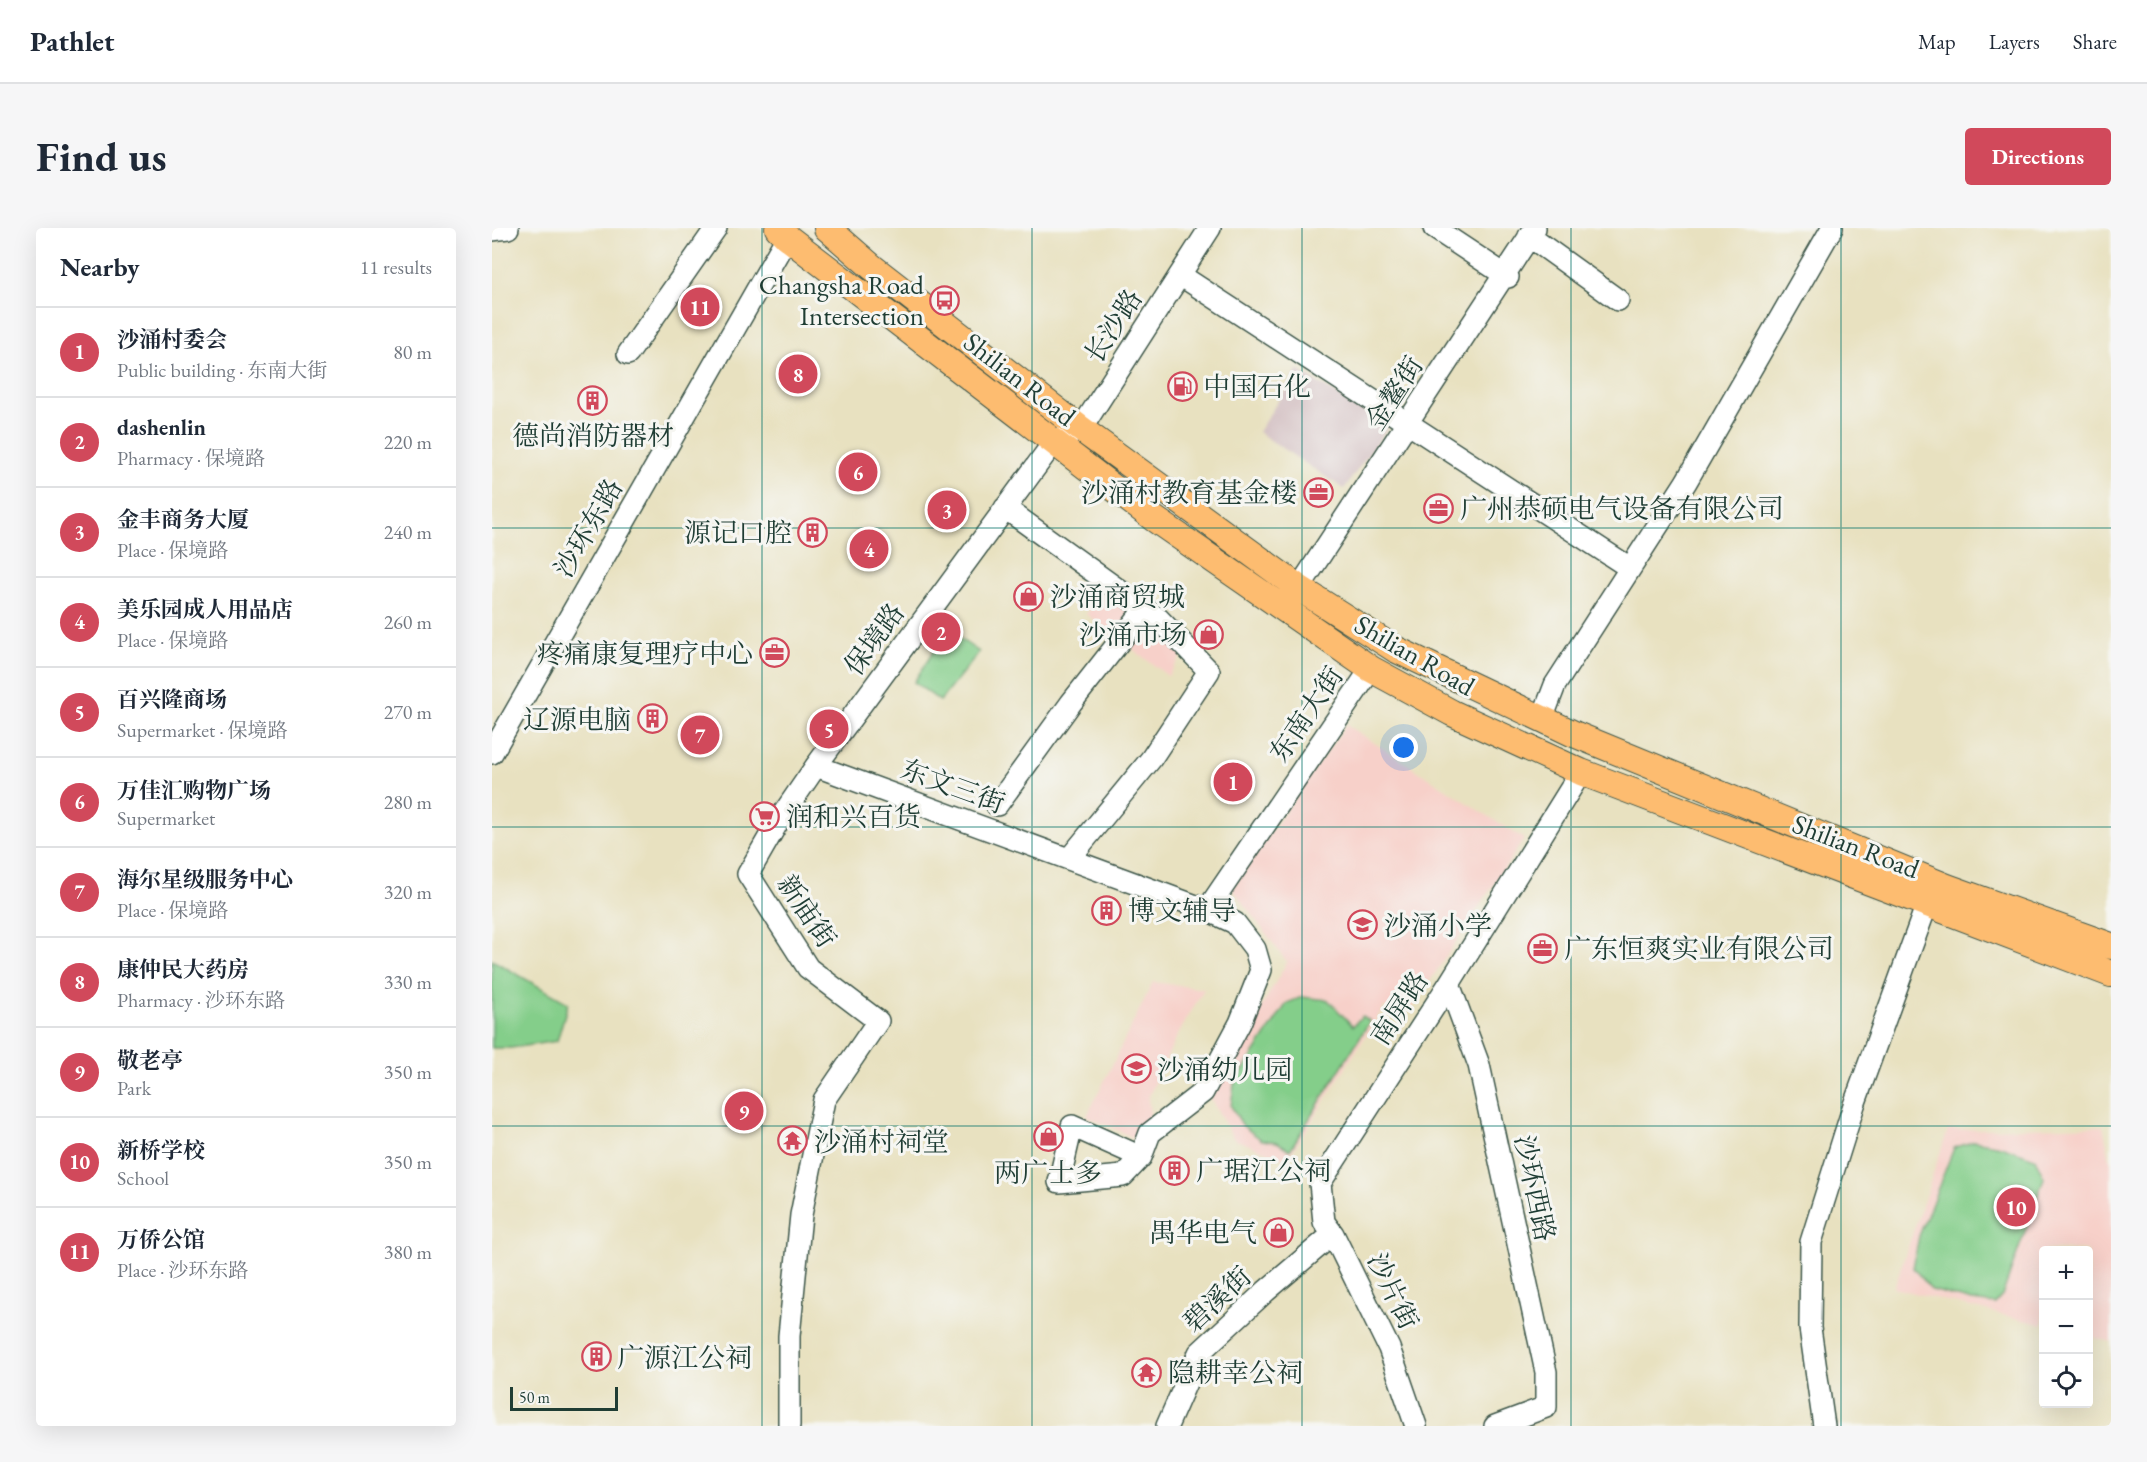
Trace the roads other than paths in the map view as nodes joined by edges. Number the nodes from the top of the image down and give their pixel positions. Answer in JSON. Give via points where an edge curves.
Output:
{"nodes":[{"id":1,"x":508,"y":228,"type":"edge"},
{"id":2,"x":716,"y":228,"type":"edge"},
{"id":3,"x":827,"y":228,"type":"edge"},
{"id":4,"x":1210,"y":228,"type":"edge"},
{"id":5,"x":1434,"y":228,"type":"edge"},
{"id":6,"x":492,"y":230,"type":"edge"},
{"id":7,"x":1827,"y":230,"type":"edge"},
{"id":8,"x":782,"y":232,"type":"edge"},
{"id":9,"x":1532,"y":232,"type":"edge"},
{"id":10,"x":1180,"y":275,"type":"junction"},
{"id":11,"x":1508,"y":278,"type":"dead end"},
{"id":12,"x":1618,"y":300,"type":"dead end"},
{"id":13,"x":628,"y":354,"type":"dead end"},
{"id":14,"x":1407,"y":424,"type":"junction"},
{"id":15,"x":1082,"y":429,"type":"junction"},
{"id":16,"x":1053,"y":441,"type":"junction"},
{"id":17,"x":1005,"y":508,"type":"junction"},
{"id":18,"x":1630,"y":568,"type":"junction"},
{"id":19,"x":1299,"y":588,"type":"junction"},
{"id":20,"x":1145,"y":609,"type":"junction"},
{"id":21,"x":1371,"y":669,"type":"junction"},
{"id":22,"x":1542,"y":719,"type":"junction"},
{"id":23,"x":492,"y":753,"type":"edge"},
{"id":24,"x":816,"y":766,"type":"junction"},
{"id":25,"x":1581,"y":772,"type":"junction"},
{"id":26,"x":998,"y":805,"type":"dead end"},
{"id":27,"x":1069,"y":859,"type":"junction"},
{"id":28,"x":748,"y":874,"type":"joint"},
{"id":29,"x":1931,"y":894,"type":"junction"},
{"id":30,"x":1207,"y":910,"type":"junction"},
{"id":31,"x":2111,"y":946,"type":"edge"},
{"id":32,"x":2111,"y":974,"type":"edge"},
{"id":33,"x":1449,"y":984,"type":"junction"},
{"id":34,"x":1141,"y":1157,"type":"dead end"},
{"id":35,"x":1320,"y":1183,"type":"joint"},
{"id":36,"x":1333,"y":1234,"type":"junction"},
{"id":37,"x":789,"y":1426,"type":"edge"},
{"id":38,"x":1167,"y":1426,"type":"edge"},
{"id":39,"x":1416,"y":1426,"type":"edge"},
{"id":40,"x":1496,"y":1426,"type":"edge"},
{"id":41,"x":1824,"y":1426,"type":"edge"}],
"edges":[{"from":1,"to":6,"type":"street"},
{"from":2,"to":13,"type":"street"},
{"from":3,"to":15,"type":"main road","name":"Shilian Road"},
{"from":4,"to":10,"type":"street","name":"长沙路"},
{"from":5,"to":11,"type":"street"},
{"from":7,"to":18,"type":"street","via":[[1686,482]]},
{"from":8,"to":16,"type":"main road","name":"Shilian Road"},
{"from":8,"to":23,"type":"street","name":"沙环东路"},
{"from":9,"to":12,"type":"street"},
{"from":9,"to":14,"type":"street","name":"金鳌街"},
{"from":10,"to":14,"type":"street"},
{"from":10,"to":15,"type":"street","name":"长沙路"},
{"from":14,"to":18,"type":"street"},
{"from":14,"to":19,"type":"street","name":"金鳌街"},
{"from":15,"to":16,"type":"street"},
{"from":15,"to":19,"type":"main road","name":"Shilian Road"},
{"from":16,"to":17,"type":"street","name":"保境路"},
{"from":16,"to":21,"type":"main road","name":"Shilian Road","via":[[1153,519]]},
{"from":17,"to":20,"type":"street"},
{"from":17,"to":24,"type":"street","name":"保境路"},
{"from":18,"to":22,"type":"street","via":[[1555,685]]},
{"from":19,"to":22,"type":"main road","name":"Shilian Road","via":[[1395,649]]},
{"from":20,"to":26,"type":"street"},
{"from":20,"to":27,"type":"street","via":[[1209,671],[1152,759]]},
{"from":21,"to":25,"type":"main road","name":"Shilian Road","via":[[1452,713]]},
{"from":21,"to":30,"type":"street","name":"东南大街"},
{"from":22,"to":29,"type":"main road","name":"Shilian Road"},
{"from":24,"to":27,"type":"street","name":"东文三街"},
{"from":24,"to":28,"type":"street","name":"保境路"},
{"from":25,"to":29,"type":"main road","name":"Shilian Road"},
{"from":25,"to":33,"type":"street","name":"南屏路"},
{"from":27,"to":30,"type":"street","name":"东文三街"},
{"from":28,"to":37,"type":"street","name":"新庙街","via":[[807,968],[878,1022],[824,1100],[801,1215],[789,1336]]},
{"from":29,"to":31,"type":"main road","name":"Shilian Road"},
{"from":29,"to":32,"type":"main road","name":"Shilian Road"},
{"from":29,"to":41,"type":"street","via":[[1854,1105],[1811,1242],[1810,1328]]},
{"from":30,"to":34,"type":"street","name":"东文三街","via":[[1235,923],[1255,949],[1261,970],[1240,1023],[1203,1092],[1150,1133]]},
{"from":33,"to":35,"type":"street","name":"南屏路"},
{"from":33,"to":40,"type":"street","name":"沙环西路","via":[[1479,1065],[1546,1372],[1546,1407]]},
{"from":35,"to":36,"type":"street","name":"沙片街","via":[[1324,1222]]},
{"from":36,"to":38,"type":"street","name":"碧溪街","via":[[1199,1353]]},
{"from":36,"to":39,"type":"street","name":"沙片街","via":[[1389,1348]]}]}
